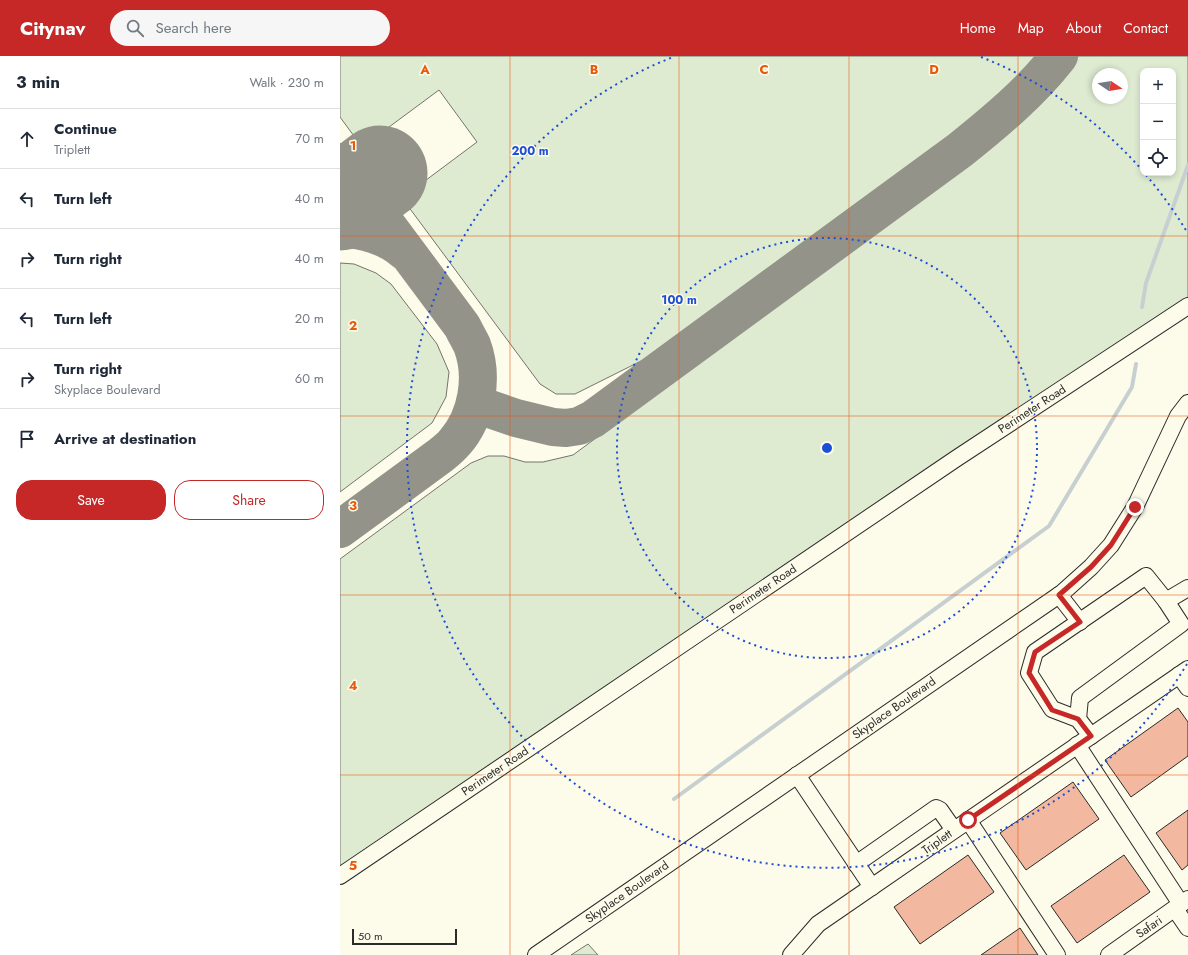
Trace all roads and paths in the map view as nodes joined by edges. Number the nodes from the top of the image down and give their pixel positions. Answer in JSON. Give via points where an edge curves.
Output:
{"nodes":[{"id":1,"x":1188,"y":306,"type":"edge"},
{"id":2,"x":1188,"y":403,"type":"edge"},
{"id":3,"x":1188,"y":588,"type":"edge"},
{"id":4,"x":1059,"y":595,"type":"junction"},
{"id":5,"x":1166,"y":601,"type":"junction"},
{"id":6,"x":1080,"y":622,"type":"junction"},
{"id":7,"x":1183,"y":672,"type":"edge"},
{"id":8,"x":1188,"y":688,"type":"edge"},
{"id":9,"x":1078,"y":719,"type":"junction"},
{"id":10,"x":1091,"y":736,"type":"junction"},
{"id":11,"x":1077,"y":745,"type":"junction"},
{"id":12,"x":797,"y":775,"type":"junction"},
{"id":13,"x":968,"y":820,"type":"junction"},
{"id":14,"x":954,"y":830,"type":"junction"},
{"id":15,"x":856,"y":864,"type":"junction"},
{"id":16,"x":340,"y":876,"type":"edge"},
{"id":17,"x":872,"y":887,"type":"junction"},
{"id":18,"x":1181,"y":904,"type":"edge"},
{"id":19,"x":1188,"y":928,"type":"edge"},
{"id":20,"x":536,"y":955,"type":"edge"},
{"id":21,"x":792,"y":955,"type":"edge"},
{"id":22,"x":1056,"y":955,"type":"edge"},
{"id":23,"x":1109,"y":955,"type":"edge"}],
"edges":[{"from":1,"to":16,"type":"street","name":"Perimeter Road","via":[[957,458]]},
{"from":2,"to":4,"type":"street","name":"Skyplace Boulevard","via":[[1178,416],[1135,507],[1111,545]]},
{"from":3,"to":5,"type":"street"},
{"from":4,"to":6,"type":"street"},
{"from":4,"to":12,"type":"street","name":"Skyplace Boulevard"},
{"from":5,"to":6,"type":"street","via":[[1146,576]]},
{"from":5,"to":9,"type":"street","via":[[1181,624],[1080,698]]},
{"from":6,"to":9,"type":"street","via":[[1035,652],[1029,673],[1052,710]]},
{"from":7,"to":8,"type":"street"},
{"from":7,"to":10,"type":"street","name":"Triplett"},
{"from":9,"to":10,"type":"street"},
{"from":10,"to":11,"type":"street","name":"Triplett"},
{"from":11,"to":13,"type":"street","name":"Triplett"},
{"from":11,"to":18,"type":"street"},
{"from":12,"to":15,"type":"street"},
{"from":12,"to":20,"type":"street","name":"Skyplace Boulevard"},
{"from":13,"to":14,"type":"street","name":"Triplett"},
{"from":13,"to":22,"type":"street"},
{"from":14,"to":15,"type":"street","via":[[936,808]]},
{"from":14,"to":17,"type":"street","name":"Triplett"},
{"from":15,"to":17,"type":"street"},
{"from":17,"to":21,"type":"street","name":"Triplett","via":[[818,924]]},
{"from":18,"to":19,"type":"street"},
{"from":18,"to":23,"type":"street","name":"Safari"}]}
